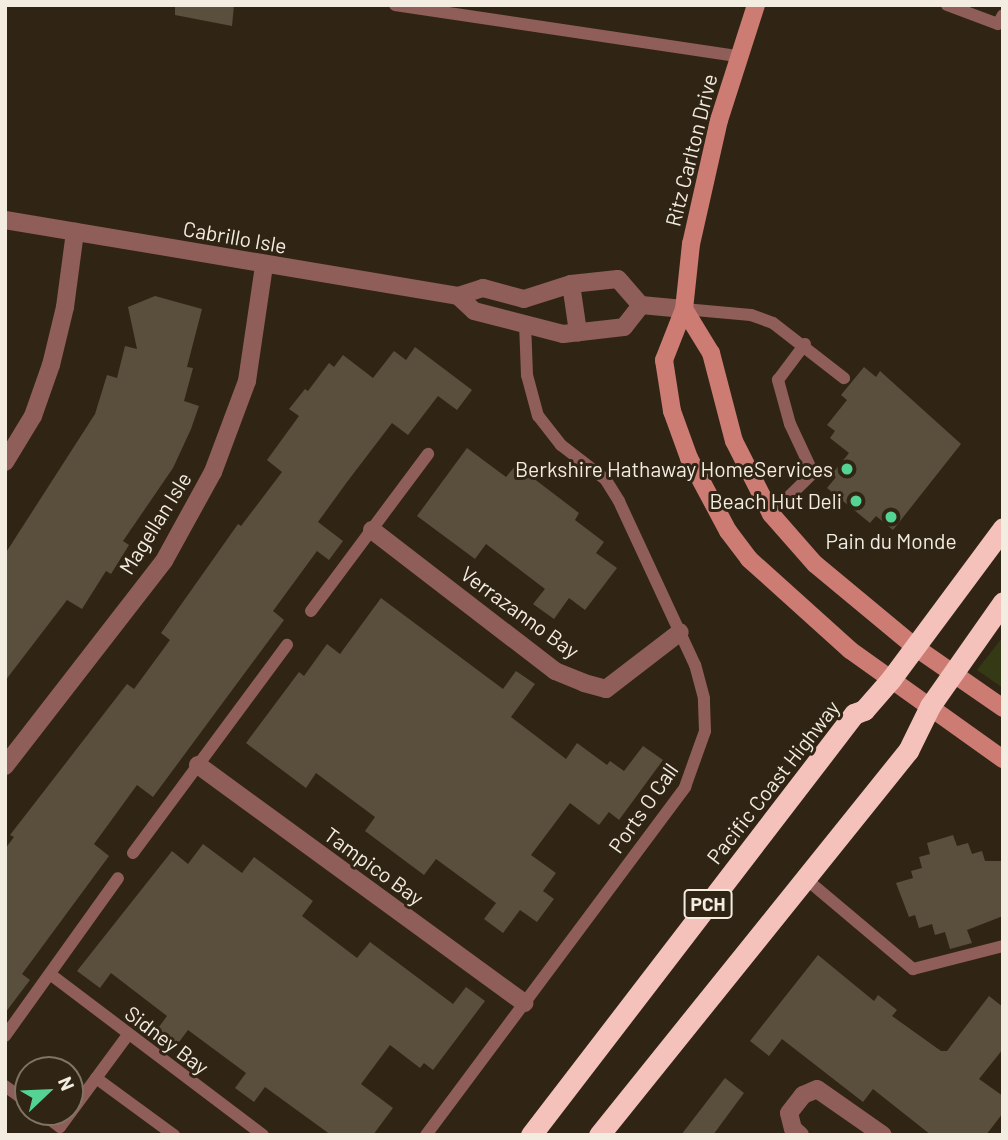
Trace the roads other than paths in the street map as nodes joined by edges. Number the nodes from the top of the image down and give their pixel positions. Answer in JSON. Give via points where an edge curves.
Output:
{"nodes":[{"id":1,"x":395,"y":5,"type":"edge"},
{"id":2,"x":756,"y":5,"type":"edge"},
{"id":3,"x":947,"y":5,"type":"edge"},
{"id":4,"x":1003,"y":15,"type":"edge"},
{"id":5,"x":738,"y":56,"type":"junction"},
{"id":6,"x":5,"y":220,"type":"edge"},
{"id":7,"x":75,"y":232,"type":"junction"},
{"id":8,"x":264,"y":266,"type":"junction"},
{"id":9,"x":571,"y":284,"type":"junction"},
{"id":10,"x":458,"y":296,"type":"junction"},
{"id":11,"x":524,"y":299,"type":"junction"},
{"id":12,"x":641,"y":305,"type":"junction"},
{"id":13,"x":684,"y":309,"type":"junction"},
{"id":14,"x":525,"y":324,"type":"junction"},
{"id":15,"x":578,"y":332,"type":"junction"},
{"id":16,"x":805,"y":344,"type":"junction"},
{"id":17,"x":844,"y":378,"type":"dead end"},
{"id":18,"x":428,"y":453,"type":"dead end"},
{"id":19,"x":5,"y":462,"type":"edge"},
{"id":20,"x":771,"y":514,"type":"junction"},
{"id":21,"x":1003,"y":527,"type":"edge"},
{"id":22,"x":372,"y":530,"type":"junction"},
{"id":23,"x":1003,"y":602,"type":"edge"},
{"id":24,"x":311,"y":611,"type":"dead end"},
{"id":25,"x":680,"y":632,"type":"junction"},
{"id":26,"x":287,"y":645,"type":"dead end"},
{"id":27,"x":915,"y":647,"type":"junction"},
{"id":28,"x":952,"y":673,"type":"junction"},
{"id":29,"x":891,"y":679,"type":"junction"},
{"id":30,"x":930,"y":706,"type":"junction"},
{"id":31,"x":1003,"y":708,"type":"edge"},
{"id":32,"x":1003,"y":760,"type":"edge"},
{"id":33,"x":198,"y":765,"type":"junction"},
{"id":34,"x":5,"y":766,"type":"edge"},
{"id":35,"x":133,"y":853,"type":"dead end"},
{"id":36,"x":118,"y":878,"type":"dead end"},
{"id":37,"x":806,"y":879,"type":"junction"},
{"id":38,"x":1003,"y":946,"type":"edge"},
{"id":39,"x":50,"y":974,"type":"junction"},
{"id":40,"x":524,"y":1003,"type":"junction"},
{"id":41,"x":5,"y":1036,"type":"edge"},
{"id":42,"x":127,"y":1036,"type":"junction"},
{"id":43,"x":96,"y":1077,"type":"junction"},
{"id":44,"x":84,"y":1094,"type":"edge"},
{"id":45,"x":174,"y":1135,"type":"edge"},
{"id":46,"x":263,"y":1135,"type":"edge"},
{"id":47,"x":426,"y":1135,"type":"edge"},
{"id":48,"x":531,"y":1135,"type":"edge"},
{"id":49,"x":599,"y":1135,"type":"edge"},
{"id":50,"x":800,"y":1135,"type":"edge"},
{"id":51,"x":883,"y":1135,"type":"edge"}],
"edges":[{"from":1,"to":5,"type":"lane"},
{"from":2,"to":5,"type":"street","name":"Ritz Carlton Drive"},
{"from":3,"to":4,"type":"lane","via":[[998,24]]},
{"from":5,"to":13,"type":"street","name":"Ritz Carlton Drive","via":[[691,244]]},
{"from":6,"to":7,"type":"street","name":"Cabrillo Isle"},
{"from":7,"to":8,"type":"street","name":"Cabrillo Isle"},
{"from":7,"to":19,"type":"street","via":[[51,365],[33,416]]},
{"from":8,"to":10,"type":"street","name":"Cabrillo Isle"},
{"from":8,"to":34,"type":"street","name":"Magellan Isle","via":[[247,381],[213,472],[164,561]]},
{"from":9,"to":11,"type":"street"},
{"from":9,"to":12,"type":"street","via":[[618,279]]},
{"from":9,"to":15,"type":"street"},
{"from":10,"to":11,"type":"street","name":"Cabrillo Isle","via":[[483,288]]},
{"from":10,"to":14,"type":"street","name":"Cabrillo Isle","via":[[474,311]]},
{"from":11,"to":14,"type":"street"},
{"from":12,"to":13,"type":"street"},
{"from":12,"to":15,"type":"street","name":"Cabrillo Isle","via":[[624,327]]},
{"from":13,"to":16,"type":"lane","via":[[751,315]]},
{"from":13,"to":20,"type":"street","via":[[711,353],[734,442]]},
{"from":13,"to":29,"type":"street","name":"Ritz Carlton Drive","via":[[664,360],[672,411],[689,458],[728,531],[749,559],[801,609]]},
{"from":14,"to":15,"type":"street","name":"Cabrillo Isle","via":[[543,332]]},
{"from":14,"to":25,"type":"lane","name":"Ports O Call","via":[[527,375],[538,415],[561,445],[605,479]]},
{"from":16,"to":17,"type":"lane"},
{"from":16,"to":20,"type":"lane","via":[[778,380],[790,424],[813,473]]},
{"from":18,"to":22,"type":"lane"},
{"from":20,"to":27,"type":"street","via":[[815,564]]},
{"from":21,"to":27,"type":"highway","name":"Pacific Coast Highway","number":"PCH"},
{"from":22,"to":24,"type":"lane"},
{"from":22,"to":25,"type":"street","name":"Verrazanno Bay","via":[[555,671],[584,683],[606,689]]},
{"from":23,"to":28,"type":"highway","number":"PCH"},
{"from":25,"to":40,"type":"lane","name":"Ports O Call","via":[[704,698],[705,731],[699,758],[685,787]]},
{"from":26,"to":33,"type":"lane"},
{"from":27,"to":28,"type":"street"},
{"from":27,"to":29,"type":"highway","name":"Pacific Coast Highway","number":"PCH"},
{"from":28,"to":30,"type":"highway","number":"PCH"},
{"from":28,"to":31,"type":"street"},
{"from":29,"to":30,"type":"street","name":"Ritz Carlton Drive"},
{"from":29,"to":48,"type":"highway","name":"Pacific Coast Highway","number":"PCH","via":[[864,710],[854,714]]},
{"from":30,"to":32,"type":"street","name":"Ritz Carlton Drive"},
{"from":30,"to":37,"type":"highway","number":"PCH","via":[[908,751]]},
{"from":33,"to":35,"type":"lane"},
{"from":33,"to":40,"type":"street","name":"Tampico Bay"},
{"from":36,"to":39,"type":"lane"},
{"from":37,"to":38,"type":"lane","via":[[914,969]]},
{"from":37,"to":49,"type":"highway","number":"PCH"},
{"from":39,"to":41,"type":"lane"},
{"from":39,"to":42,"type":"lane","name":"Sidney Bay"},
{"from":40,"to":47,"type":"lane","name":"Ports O Call"},
{"from":42,"to":43,"type":"lane"},
{"from":42,"to":46,"type":"lane","name":"Sidney Bay"},
{"from":43,"to":44,"type":"lane"},
{"from":43,"to":45,"type":"lane"},
{"from":50,"to":51,"type":"street","via":[[793,1129],[789,1113],[803,1096],[817,1089]]}]}
